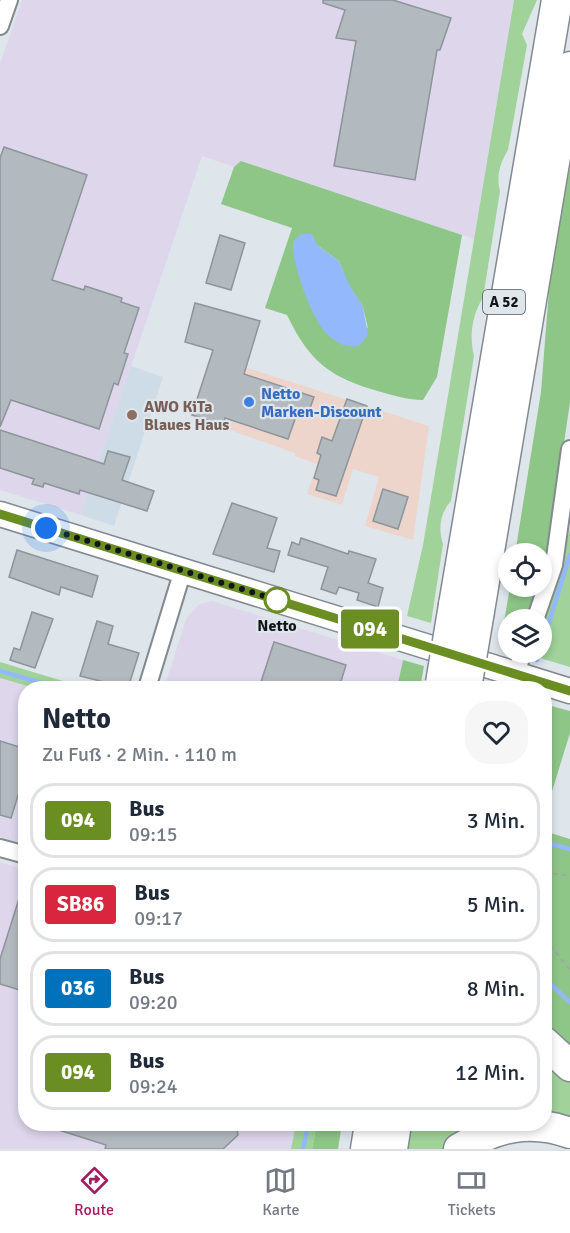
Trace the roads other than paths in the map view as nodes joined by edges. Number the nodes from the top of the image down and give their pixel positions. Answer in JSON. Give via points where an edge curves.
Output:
{"nodes":[{"id":1,"x":9,"y":0,"type":"edge"},
{"id":2,"x":557,"y":0,"type":"edge"},
{"id":3,"x":0,"y":26,"type":"edge"},
{"id":4,"x":570,"y":68,"type":"edge"},
{"id":5,"x":570,"y":449,"type":"edge"},
{"id":6,"x":0,"y":514,"type":"edge"},
{"id":7,"x":183,"y":570,"type":"junction"},
{"id":8,"x":466,"y":608,"type":"junction"},
{"id":9,"x":539,"y":609,"type":"edge"},
{"id":10,"x":498,"y":657,"type":"edge"},
{"id":11,"x":519,"y":663,"type":"edge"},
{"id":12,"x":149,"y":681,"type":"edge"},
{"id":13,"x":450,"y":681,"type":"edge"},
{"id":14,"x":552,"y":681,"type":"edge"},
{"id":15,"x":552,"y":681,"type":"edge"},
{"id":16,"x":570,"y":691,"type":"edge"},
{"id":17,"x":0,"y":848,"type":"edge"},
{"id":18,"x":18,"y":853,"type":"edge"},
{"id":19,"x":552,"y":1049,"type":"edge"},
{"id":20,"x":570,"y":1066,"type":"edge"},
{"id":21,"x":552,"y":1127,"type":"edge"},
{"id":22,"x":369,"y":1131,"type":"edge"},
{"id":23,"x":395,"y":1131,"type":"edge"},
{"id":24,"x":496,"y":1131,"type":"edge"},
{"id":25,"x":570,"y":1134,"type":"edge"},
{"id":26,"x":366,"y":1149,"type":"edge"},
{"id":27,"x":392,"y":1149,"type":"edge"},
{"id":28,"x":459,"y":1149,"type":"edge"}],
"edges":[{"from":1,"to":3,"type":"street"},
{"from":2,"to":8,"type":"highway","number":"A 52"},
{"from":4,"to":8,"type":"highway","number":"A 52"},
{"from":5,"to":9,"type":"street","via":[[554,565]]},
{"from":6,"to":7,"type":"street"},
{"from":7,"to":10,"type":"street"},
{"from":7,"to":12,"type":"street"},
{"from":8,"to":13,"type":"highway","number":"A 52","bridge":true},
{"from":11,"to":15,"type":"street"},
{"from":14,"to":16,"type":"street"},
{"from":17,"to":18,"type":"street"},
{"from":19,"to":20,"type":"highway"},
{"from":21,"to":25,"type":"highway"},
{"from":22,"to":26,"type":"highway"},
{"from":23,"to":27,"type":"highway"},
{"from":24,"to":28,"type":"highway"}]}
